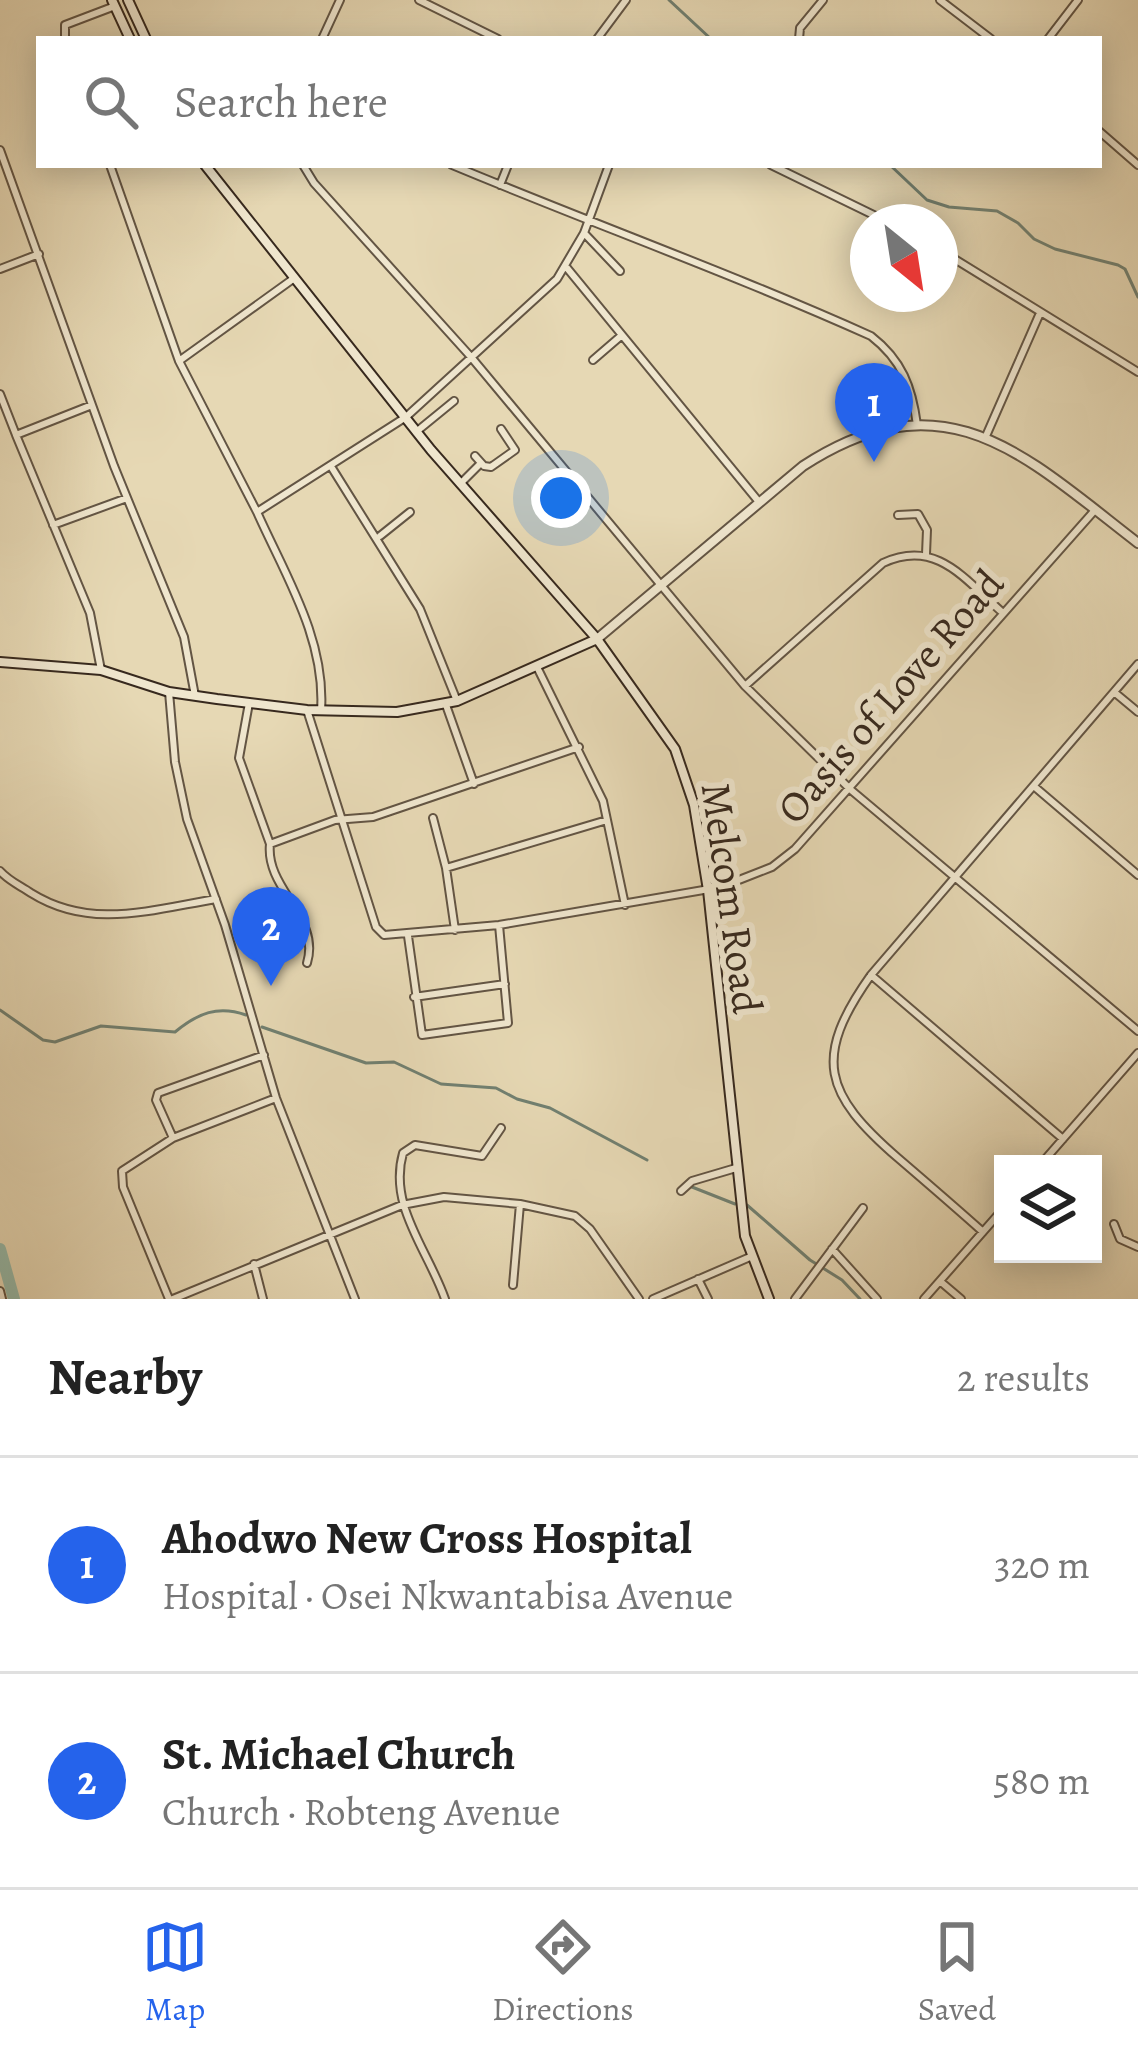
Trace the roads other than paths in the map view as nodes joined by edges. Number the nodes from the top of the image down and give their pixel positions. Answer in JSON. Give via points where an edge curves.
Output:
{"nodes":[{"id":1,"x":128,"y":0,"type":"edge"},
{"id":2,"x":340,"y":0,"type":"edge"},
{"id":3,"x":419,"y":0,"type":"edge"},
{"id":4,"x":626,"y":0,"type":"edge"},
{"id":5,"x":823,"y":0,"type":"edge"},
{"id":6,"x":940,"y":0,"type":"edge"},
{"id":7,"x":1078,"y":0,"type":"edge"},
{"id":8,"x":114,"y":3,"type":"edge"},
{"id":9,"x":65,"y":36,"type":"edge"},
{"id":10,"x":129,"y":36,"type":"edge"},
{"id":11,"x":145,"y":36,"type":"edge"},
{"id":12,"x":323,"y":36,"type":"edge"},
{"id":13,"x":492,"y":36,"type":"edge"},
{"id":14,"x":599,"y":36,"type":"edge"},
{"id":15,"x":799,"y":36,"type":"edge"},
{"id":16,"x":987,"y":36,"type":"edge"},
{"id":17,"x":1050,"y":36,"type":"edge"},
{"id":18,"x":1102,"y":134,"type":"edge"},
{"id":19,"x":0,"y":150,"type":"edge"},
{"id":20,"x":1138,"y":165,"type":"edge"},
{"id":21,"x":111,"y":168,"type":"edge"},
{"id":22,"x":207,"y":168,"type":"edge"},
{"id":23,"x":304,"y":168,"type":"edge"},
{"id":24,"x":459,"y":168,"type":"edge"},
{"id":25,"x":507,"y":168,"type":"edge"},
{"id":26,"x":608,"y":168,"type":"edge"},
{"id":27,"x":777,"y":168,"type":"edge"},
{"id":28,"x":500,"y":185,"type":"junction"},
{"id":29,"x":850,"y":204,"type":"edge"},
{"id":30,"x":589,"y":222,"type":"junction"},
{"id":31,"x":584,"y":233,"type":"junction"},
{"id":32,"x":39,"y":254,"type":"junction"},
{"id":33,"x":958,"y":261,"type":"edge"},
{"id":34,"x":0,"y":268,"type":"edge"},
{"id":35,"x":567,"y":268,"type":"junction"},
{"id":36,"x":620,"y":272,"type":"dead end"},
{"id":37,"x":292,"y":279,"type":"junction"},
{"id":38,"x":1041,"y":311,"type":"junction"},
{"id":39,"x":622,"y":335,"type":"junction"},
{"id":40,"x":471,"y":357,"type":"junction"},
{"id":41,"x":592,"y":360,"type":"dead end"},
{"id":42,"x":178,"y":362,"type":"junction"},
{"id":43,"x":1138,"y":372,"type":"edge"},
{"id":44,"x":0,"y":394,"type":"edge"},
{"id":45,"x":454,"y":400,"type":"dead end"},
{"id":46,"x":92,"y":405,"type":"junction"},
{"id":47,"x":406,"y":417,"type":"junction"},
{"id":48,"x":917,"y":425,"type":"junction"},
{"id":49,"x":501,"y":430,"type":"dead end"},
{"id":50,"x":416,"y":432,"type":"junction"},
{"id":51,"x":16,"y":435,"type":"junction"},
{"id":52,"x":986,"y":436,"type":"junction"},
{"id":53,"x":332,"y":468,"type":"junction"},
{"id":54,"x":460,"y":484,"type":"junction"},
{"id":55,"x":127,"y":498,"type":"junction"},
{"id":56,"x":759,"y":502,"type":"junction"},
{"id":57,"x":1095,"y":509,"type":"junction"},
{"id":58,"x":257,"y":512,"type":"junction"},
{"id":59,"x":410,"y":512,"type":"dead end"},
{"id":60,"x":898,"y":515,"type":"dead end"},
{"id":61,"x":53,"y":525,"type":"junction"},
{"id":62,"x":379,"y":538,"type":"junction"},
{"id":63,"x":1138,"y":543,"type":"edge"},
{"id":64,"x":926,"y":554,"type":"junction"},
{"id":65,"x":663,"y":587,"type":"junction"},
{"id":66,"x":1003,"y":613,"type":"junction"},
{"id":67,"x":597,"y":639,"type":"junction"},
{"id":68,"x":0,"y":662,"type":"edge"},
{"id":69,"x":1138,"y":664,"type":"edge"},
{"id":70,"x":537,"y":667,"type":"junction"},
{"id":71,"x":101,"y":670,"type":"junction"},
{"id":72,"x":745,"y":686,"type":"junction"},
{"id":73,"x":169,"y":692,"type":"junction"},
{"id":74,"x":1114,"y":692,"type":"junction"},
{"id":75,"x":194,"y":696,"type":"junction"},
{"id":76,"x":249,"y":703,"type":"junction"},
{"id":77,"x":451,"y":703,"type":"junction"},
{"id":78,"x":307,"y":710,"type":"junction"},
{"id":79,"x":322,"y":711,"type":"junction"},
{"id":80,"x":1138,"y":712,"type":"edge"},
{"id":81,"x":579,"y":747,"type":"junction"},
{"id":82,"x":474,"y":784,"type":"junction"},
{"id":83,"x":1035,"y":787,"type":"junction"},
{"id":84,"x":851,"y":790,"type":"junction"},
{"id":85,"x":433,"y":818,"type":"dead end"},
{"id":86,"x":343,"y":819,"type":"junction"},
{"id":87,"x":608,"y":820,"type":"junction"},
{"id":88,"x":269,"y":844,"type":"junction"},
{"id":89,"x":446,"y":868,"type":"junction"},
{"id":90,"x":0,"y":871,"type":"edge"},
{"id":91,"x":1138,"y":875,"type":"edge"},
{"id":92,"x":955,"y":876,"type":"junction"},
{"id":93,"x":708,"y":890,"type":"junction"},
{"id":94,"x":215,"y":899,"type":"junction"},
{"id":95,"x":626,"y":905,"type":"junction"},
{"id":96,"x":500,"y":925,"type":"junction"},
{"id":97,"x":454,"y":930,"type":"junction"},
{"id":98,"x":408,"y":936,"type":"junction"},
{"id":99,"x":307,"y":963,"type":"dead end"},
{"id":100,"x":871,"y":975,"type":"junction"},
{"id":101,"x":505,"y":984,"type":"junction"},
{"id":102,"x":414,"y":997,"type":"junction"},
{"id":103,"x":1138,"y":1030,"type":"edge"},
{"id":104,"x":1138,"y":1053,"type":"edge"},
{"id":105,"x":263,"y":1054,"type":"junction"},
{"id":106,"x":276,"y":1098,"type":"junction"},
{"id":107,"x":501,"y":1128,"type":"dead end"},
{"id":108,"x":173,"y":1138,"type":"junction"},
{"id":109,"x":1063,"y":1139,"type":"junction"},
{"id":110,"x":1049,"y":1155,"type":"edge"},
{"id":111,"x":736,"y":1168,"type":"junction"},
{"id":112,"x":681,"y":1191,"type":"dead end"},
{"id":113,"x":520,"y":1204,"type":"junction"},
{"id":114,"x":402,"y":1205,"type":"junction"},
{"id":115,"x":863,"y":1208,"type":"dead end"},
{"id":116,"x":994,"y":1219,"type":"edge"},
{"id":117,"x":1114,"y":1224,"type":"dead end"},
{"id":118,"x":983,"y":1232,"type":"junction"},
{"id":119,"x":328,"y":1236,"type":"junction"},
{"id":120,"x":1138,"y":1247,"type":"edge"},
{"id":121,"x":832,"y":1249,"type":"junction"},
{"id":122,"x":751,"y":1257,"type":"junction"},
{"id":123,"x":254,"y":1264,"type":"junction"},
{"id":124,"x":698,"y":1280,"type":"junction"},
{"id":125,"x":941,"y":1282,"type":"junction"},
{"id":126,"x":513,"y":1285,"type":"dead end"},
{"id":127,"x":171,"y":1299,"type":"edge"},
{"id":128,"x":263,"y":1299,"type":"edge"},
{"id":129,"x":355,"y":1299,"type":"edge"},
{"id":130,"x":446,"y":1299,"type":"edge"},
{"id":131,"x":638,"y":1299,"type":"edge"},
{"id":132,"x":653,"y":1299,"type":"edge"},
{"id":133,"x":708,"y":1299,"type":"edge"},
{"id":134,"x":769,"y":1299,"type":"edge"},
{"id":135,"x":794,"y":1299,"type":"edge"},
{"id":136,"x":878,"y":1299,"type":"edge"},
{"id":137,"x":924,"y":1299,"type":"edge"},
{"id":138,"x":961,"y":1299,"type":"edge"}],
"edges":[{"from":1,"to":11,"type":"main road"},
{"from":2,"to":12,"type":"street"},
{"from":3,"to":13,"type":"street"},
{"from":4,"to":14,"type":"street"},
{"from":5,"to":15,"type":"street"},
{"from":6,"to":16,"type":"street"},
{"from":7,"to":17,"type":"street"},
{"from":8,"to":9,"type":"street","via":[[65,25]]},
{"from":8,"to":10,"type":"main road"},
{"from":18,"to":20,"type":"street"},
{"from":19,"to":32,"type":"street"},
{"from":21,"to":42,"type":"street"},
{"from":22,"to":37,"type":"main road","name":"Melcom Road"},
{"from":23,"to":40,"type":"street"},
{"from":24,"to":28,"type":"street"},
{"from":25,"to":28,"type":"street"},
{"from":26,"to":30,"type":"street"},
{"from":27,"to":29,"type":"street"},
{"from":28,"to":30,"type":"street"},
{"from":30,"to":31,"type":"street"},
{"from":30,"to":48,"type":"street","via":[[871,336],[908,380]]},
{"from":31,"to":35,"type":"street"},
{"from":31,"to":36,"type":"street"},
{"from":32,"to":34,"type":"street"},
{"from":32,"to":46,"type":"street"},
{"from":33,"to":38,"type":"street"},
{"from":35,"to":39,"type":"street"},
{"from":35,"to":40,"type":"street"},
{"from":37,"to":42,"type":"street"},
{"from":37,"to":47,"type":"main road","name":"Melcom Road"},
{"from":38,"to":43,"type":"street"},
{"from":38,"to":52,"type":"street"},
{"from":39,"to":41,"type":"street"},
{"from":39,"to":56,"type":"street"},
{"from":40,"to":47,"type":"street"},
{"from":40,"to":65,"type":"street"},
{"from":42,"to":58,"type":"street"},
{"from":44,"to":51,"type":"street"},
{"from":45,"to":50,"type":"street"},
{"from":46,"to":51,"type":"street"},
{"from":46,"to":55,"type":"street"},
{"from":47,"to":50,"type":"main road","name":"Melcom Road"},
{"from":47,"to":53,"type":"street"},
{"from":48,"to":52,"type":"main road"},
{"from":48,"to":56,"type":"main road","via":[[837,443]]},
{"from":49,"to":54,"type":"street","via":[[515,450],[491,466],[478,459]]},
{"from":50,"to":54,"type":"main road","name":"Melcom Road"},
{"from":51,"to":61,"type":"street"},
{"from":52,"to":57,"type":"main road"},
{"from":53,"to":58,"type":"street"},
{"from":53,"to":62,"type":"street"},
{"from":54,"to":67,"type":"main road","name":"Melcom Road"},
{"from":55,"to":61,"type":"street"},
{"from":55,"to":75,"type":"street","via":[[184,637]]},
{"from":56,"to":65,"type":"main road"},
{"from":57,"to":63,"type":"main road"},
{"from":57,"to":66,"type":"street","name":"Oasis of Love Road"},
{"from":58,"to":79,"type":"street","via":[[314,638]]},
{"from":59,"to":62,"type":"street"},
{"from":60,"to":64,"type":"street","via":[[920,516]]},
{"from":61,"to":71,"type":"street","via":[[90,613]]},
{"from":62,"to":77,"type":"street","via":[[433,634]]},
{"from":64,"to":66,"type":"street"},
{"from":64,"to":72,"type":"street","via":[[884,563]]},
{"from":65,"to":67,"type":"main road"},
{"from":65,"to":72,"type":"street"},
{"from":66,"to":84,"type":"street","name":"Oasis of Love Road"},
{"from":67,"to":70,"type":"main road"},
{"from":67,"to":93,"type":"main road","name":"Melcom Road","via":[[675,749]]},
{"from":68,"to":71,"type":"main road"},
{"from":69,"to":74,"type":"street"},
{"from":70,"to":77,"type":"main road"},
{"from":70,"to":81,"type":"street"},
{"from":71,"to":73,"type":"main road"},
{"from":72,"to":84,"type":"street"},
{"from":73,"to":75,"type":"main road"},
{"from":73,"to":94,"type":"street","via":[[180,790]]},
{"from":74,"to":80,"type":"street"},
{"from":74,"to":83,"type":"street"},
{"from":75,"to":76,"type":"main road"},
{"from":76,"to":78,"type":"main road"},
{"from":76,"to":88,"type":"street","via":[[239,758]]},
{"from":77,"to":79,"type":"main road"},
{"from":77,"to":82,"type":"street"},
{"from":78,"to":79,"type":"main road"},
{"from":78,"to":86,"type":"street"},
{"from":81,"to":82,"type":"street"},
{"from":81,"to":87,"type":"street"},
{"from":82,"to":86,"type":"street"},
{"from":83,"to":91,"type":"street"},
{"from":83,"to":92,"type":"street"},
{"from":84,"to":92,"type":"street"},
{"from":84,"to":93,"type":"street","name":"Oasis of Love Road","via":[[783,860]]},
{"from":85,"to":89,"type":"street"},
{"from":86,"to":88,"type":"street"},
{"from":86,"to":98,"type":"street","name":"Oasis of Love Road","via":[[379,932]]},
{"from":87,"to":89,"type":"street"},
{"from":87,"to":95,"type":"street"},
{"from":88,"to":99,"type":"street","via":[[270,866],[311,939]]},
{"from":89,"to":97,"type":"street"},
{"from":90,"to":94,"type":"street","via":[[45,902],[80,914]]},
{"from":92,"to":100,"type":"street"},
{"from":92,"to":103,"type":"street"},
{"from":93,"to":95,"type":"street","name":"Oasis of Love Road"},
{"from":93,"to":111,"type":"main road","name":"Melcom Road"},
{"from":94,"to":105,"type":"street"},
{"from":95,"to":96,"type":"street","name":"Oasis of Love Road"},
{"from":96,"to":97,"type":"street","name":"Oasis of Love Road"},
{"from":96,"to":101,"type":"street"},
{"from":97,"to":98,"type":"street","name":"Oasis of Love Road"},
{"from":98,"to":102,"type":"street"},
{"from":100,"to":109,"type":"street"},
{"from":100,"to":118,"type":"street","via":[[837,1036],[843,1101]]},
{"from":101,"to":102,"type":"street"},
{"from":101,"to":102,"type":"street","via":[[509,1020],[502,1026],[422,1035]]},
{"from":104,"to":109,"type":"street"},
{"from":105,"to":106,"type":"street"},
{"from":105,"to":108,"type":"street","via":[[158,1093]]},
{"from":106,"to":108,"type":"street"},
{"from":106,"to":119,"type":"street"},
{"from":107,"to":114,"type":"street","via":[[482,1156],[406,1149],[398,1173]]},
{"from":108,"to":127,"type":"street","via":[[121,1177]]},
{"from":109,"to":110,"type":"street"},
{"from":111,"to":112,"type":"street"},
{"from":111,"to":122,"type":"main road","name":"Melcom Road"},
{"from":113,"to":114,"type":"street","via":[[434,1197]]},
{"from":113,"to":126,"type":"street"},
{"from":113,"to":131,"type":"street","via":[[580,1219]]},
{"from":114,"to":119,"type":"street"},
{"from":114,"to":130,"type":"street"},
{"from":115,"to":121,"type":"street"},
{"from":116,"to":118,"type":"street"},
{"from":117,"to":120,"type":"street","via":[[1120,1239]]},
{"from":118,"to":125,"type":"street"},
{"from":119,"to":123,"type":"street"},
{"from":119,"to":129,"type":"street"},
{"from":121,"to":135,"type":"street"},
{"from":121,"to":136,"type":"street"},
{"from":122,"to":124,"type":"street"},
{"from":122,"to":134,"type":"main road","name":"Melcom Road"},
{"from":123,"to":127,"type":"street"},
{"from":123,"to":128,"type":"street"},
{"from":124,"to":132,"type":"street"},
{"from":124,"to":133,"type":"street"},
{"from":125,"to":137,"type":"street"},
{"from":125,"to":138,"type":"street"}]}
